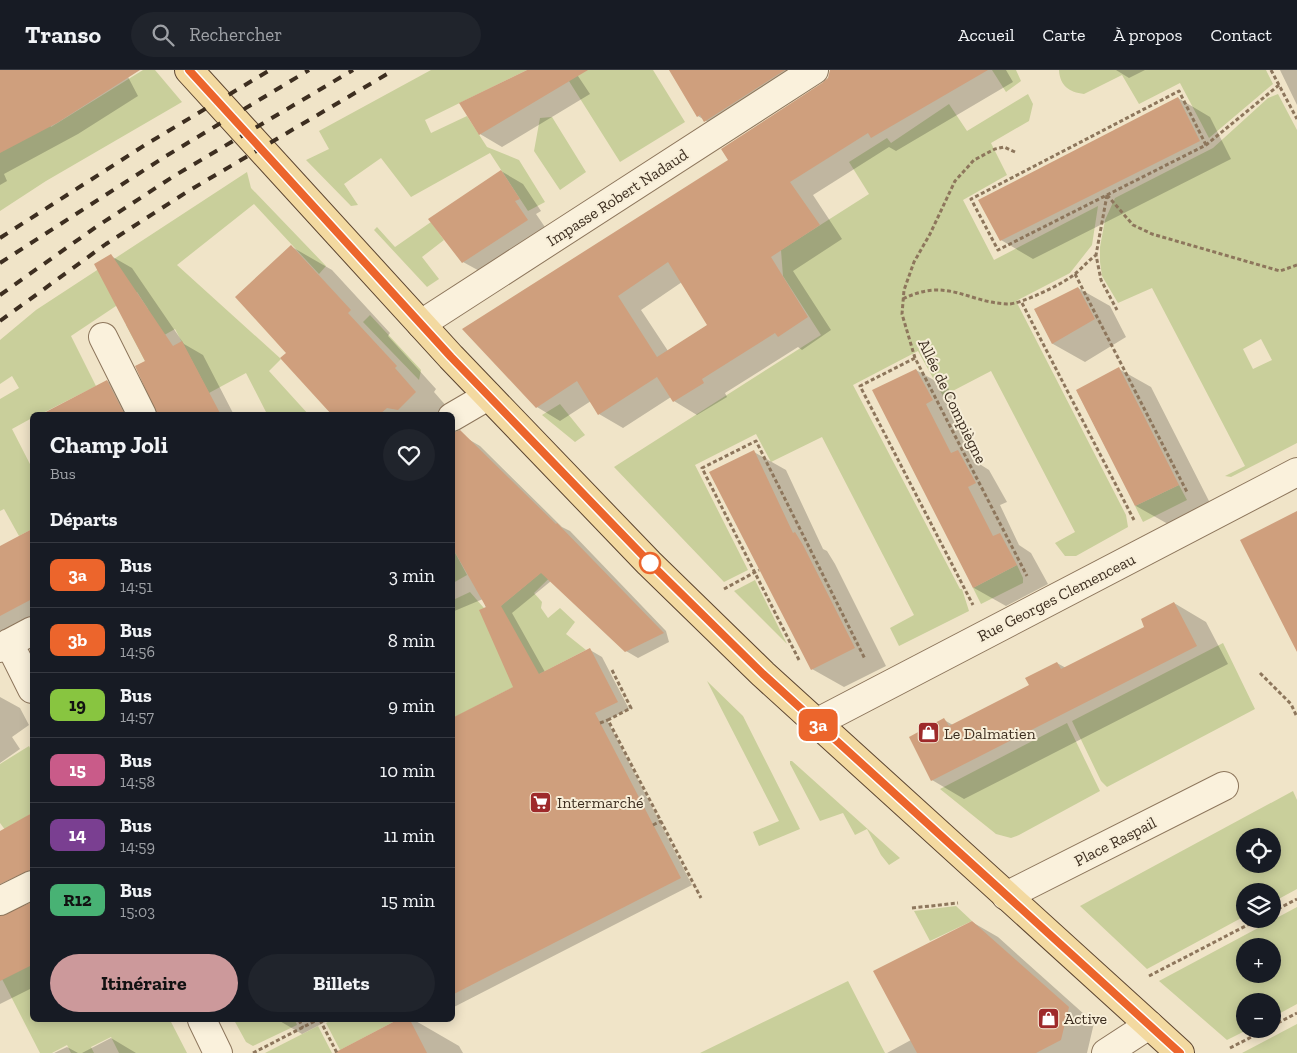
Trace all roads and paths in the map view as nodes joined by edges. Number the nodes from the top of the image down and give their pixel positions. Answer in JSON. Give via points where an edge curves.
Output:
{"nodes":[{"id":1,"x":189,"y":70,"type":"edge"},
{"id":2,"x":814,"y":70,"type":"edge"},
{"id":3,"x":1271,"y":70,"type":"edge"},
{"id":4,"x":1279,"y":85,"type":"junction"},
{"id":5,"x":1297,"y":119,"type":"edge"},
{"id":6,"x":1206,"y":144,"type":"junction"},
{"id":7,"x":1016,"y":152,"type":"dead end"},
{"id":8,"x":1107,"y":195,"type":"junction"},
{"id":9,"x":1096,"y":255,"type":"junction"},
{"id":10,"x":1297,"y":265,"type":"edge"},
{"id":11,"x":1075,"y":274,"type":"junction"},
{"id":12,"x":903,"y":300,"type":"junction"},
{"id":13,"x":1022,"y":302,"type":"junction"},
{"id":14,"x":1117,"y":310,"type":"dead end"},
{"id":15,"x":421,"y":324,"type":"junction"},
{"id":16,"x":103,"y":338,"type":"dead end"},
{"id":17,"x":915,"y":358,"type":"junction"},
{"id":18,"x":488,"y":396,"type":"junction"},
{"id":19,"x":140,"y":412,"type":"edge"},
{"id":20,"x":455,"y":415,"type":"edge"},
{"id":21,"x":1297,"y":472,"type":"edge"},
{"id":22,"x":1192,"y":501,"type":"dead end"},
{"id":23,"x":1139,"y":528,"type":"dead end"},
{"id":24,"x":759,"y":570,"type":"dead end"},
{"id":25,"x":755,"y":573,"type":"junction"},
{"id":26,"x":1031,"y":584,"type":"dead end"},
{"id":27,"x":724,"y":589,"type":"dead end"},
{"id":28,"x":976,"y":611,"type":"dead end"},
{"id":29,"x":14,"y":641,"type":"edge"},
{"id":30,"x":799,"y":661,"type":"dead end"},
{"id":31,"x":869,"y":666,"type":"dead end"},
{"id":32,"x":612,"y":670,"type":"dead end"},
{"id":33,"x":1260,"y":673,"type":"dead end"},
{"id":34,"x":30,"y":684,"type":"edge"},
{"id":35,"x":1297,"y":717,"type":"edge"},
{"id":36,"x":608,"y":720,"type":"junction"},
{"id":37,"x":600,"y":723,"type":"dead end"},
{"id":38,"x":816,"y":723,"type":"junction"},
{"id":39,"x":1224,"y":786,"type":"dead end"},
{"id":40,"x":661,"y":821,"type":"junction"},
{"id":41,"x":653,"y":825,"type":"dead end"},
{"id":42,"x":30,"y":886,"type":"edge"},
{"id":43,"x":1006,"y":896,"type":"junction"},
{"id":44,"x":701,"y":898,"type":"dead end"},
{"id":45,"x":1297,"y":899,"type":"edge"},
{"id":46,"x":0,"y":901,"type":"edge"},
{"id":47,"x":958,"y":903,"type":"dead end"},
{"id":48,"x":1281,"y":907,"type":"edge"},
{"id":49,"x":912,"y":908,"type":"dead end"},
{"id":50,"x":1242,"y":928,"type":"edge"},
{"id":51,"x":1149,"y":976,"type":"dead end"},
{"id":52,"x":1297,"y":1013,"type":"edge"},
{"id":53,"x":1281,"y":1021,"type":"edge"},
{"id":54,"x":203,"y":1022,"type":"edge"},
{"id":55,"x":300,"y":1022,"type":"edge"},
{"id":56,"x":314,"y":1022,"type":"edge"},
{"id":57,"x":319,"y":1022,"type":"edge"},
{"id":58,"x":1149,"y":1025,"type":"junction"},
{"id":59,"x":303,"y":1028,"type":"junction"},
{"id":60,"x":1249,"y":1038,"type":"edge"},
{"id":61,"x":1230,"y":1048,"type":"dead end"},
{"id":62,"x":218,"y":1053,"type":"edge"},
{"id":63,"x":253,"y":1053,"type":"edge"},
{"id":64,"x":337,"y":1053,"type":"edge"},
{"id":65,"x":1106,"y":1053,"type":"edge"},
{"id":66,"x":1180,"y":1053,"type":"edge"}],
"edges":[{"from":1,"to":15,"type":"main road"},
{"from":2,"to":15,"type":"street","name":"Impasse Robert Nadaud"},
{"from":3,"to":4,"type":"path"},
{"from":4,"to":5,"type":"path"},
{"from":4,"to":6,"type":"path"},
{"from":6,"to":8,"type":"path"},
{"from":6,"to":8,"type":"path","via":[[1178,91],[971,199],[998,250]]},
{"from":7,"to":12,"type":"path","name":"Allée de Compiègne","via":[[1004,147],[995,149],[974,160],[955,181],[914,262]]},
{"from":8,"to":9,"type":"path"},
{"from":8,"to":10,"type":"path","via":[[1133,225],[1152,234],[1280,271]]},
{"from":9,"to":11,"type":"path"},
{"from":9,"to":14,"type":"path","via":[[1101,280]]},
{"from":11,"to":13,"type":"path"},
{"from":11,"to":22,"type":"path"},
{"from":12,"to":13,"type":"path","via":[[924,290],[934,290],[1008,304]]},
{"from":12,"to":17,"type":"path","name":"Allée de Compiègne","via":[[902,314]]},
{"from":13,"to":23,"type":"path"},
{"from":15,"to":18,"type":"main road"},
{"from":16,"to":19,"type":"street"},
{"from":17,"to":26,"type":"path","name":"Allée de Compiègne"},
{"from":17,"to":28,"type":"path","via":[[860,386]]},
{"from":18,"to":20,"type":"street"},
{"from":18,"to":38,"type":"main road","via":[[650,563]]},
{"from":21,"to":38,"type":"street","name":"Rue Georges Clemenceau"},
{"from":24,"to":25,"type":"path"},
{"from":25,"to":27,"type":"path"},
{"from":25,"to":30,"type":"path"},
{"from":25,"to":31,"type":"path","via":[[702,468],[756,441]]},
{"from":29,"to":34,"type":"street"},
{"from":32,"to":36,"type":"path","via":[[631,708]]},
{"from":33,"to":35,"type":"path","via":[[1291,704]]},
{"from":36,"to":37,"type":"path"},
{"from":36,"to":40,"type":"path"},
{"from":38,"to":43,"type":"main road"},
{"from":39,"to":43,"type":"street","name":"Place Raspail"},
{"from":40,"to":41,"type":"path"},
{"from":40,"to":44,"type":"path"},
{"from":42,"to":46,"type":"street"},
{"from":43,"to":58,"type":"main road"},
{"from":45,"to":48,"type":"path"},
{"from":47,"to":49,"type":"path"},
{"from":50,"to":51,"type":"path"},
{"from":52,"to":53,"type":"path"},
{"from":54,"to":62,"type":"street"},
{"from":55,"to":59,"type":"path"},
{"from":56,"to":59,"type":"path"},
{"from":57,"to":64,"type":"path"},
{"from":58,"to":65,"type":"street"},
{"from":58,"to":66,"type":"main road"},
{"from":59,"to":63,"type":"path"},
{"from":60,"to":61,"type":"path"}]}
